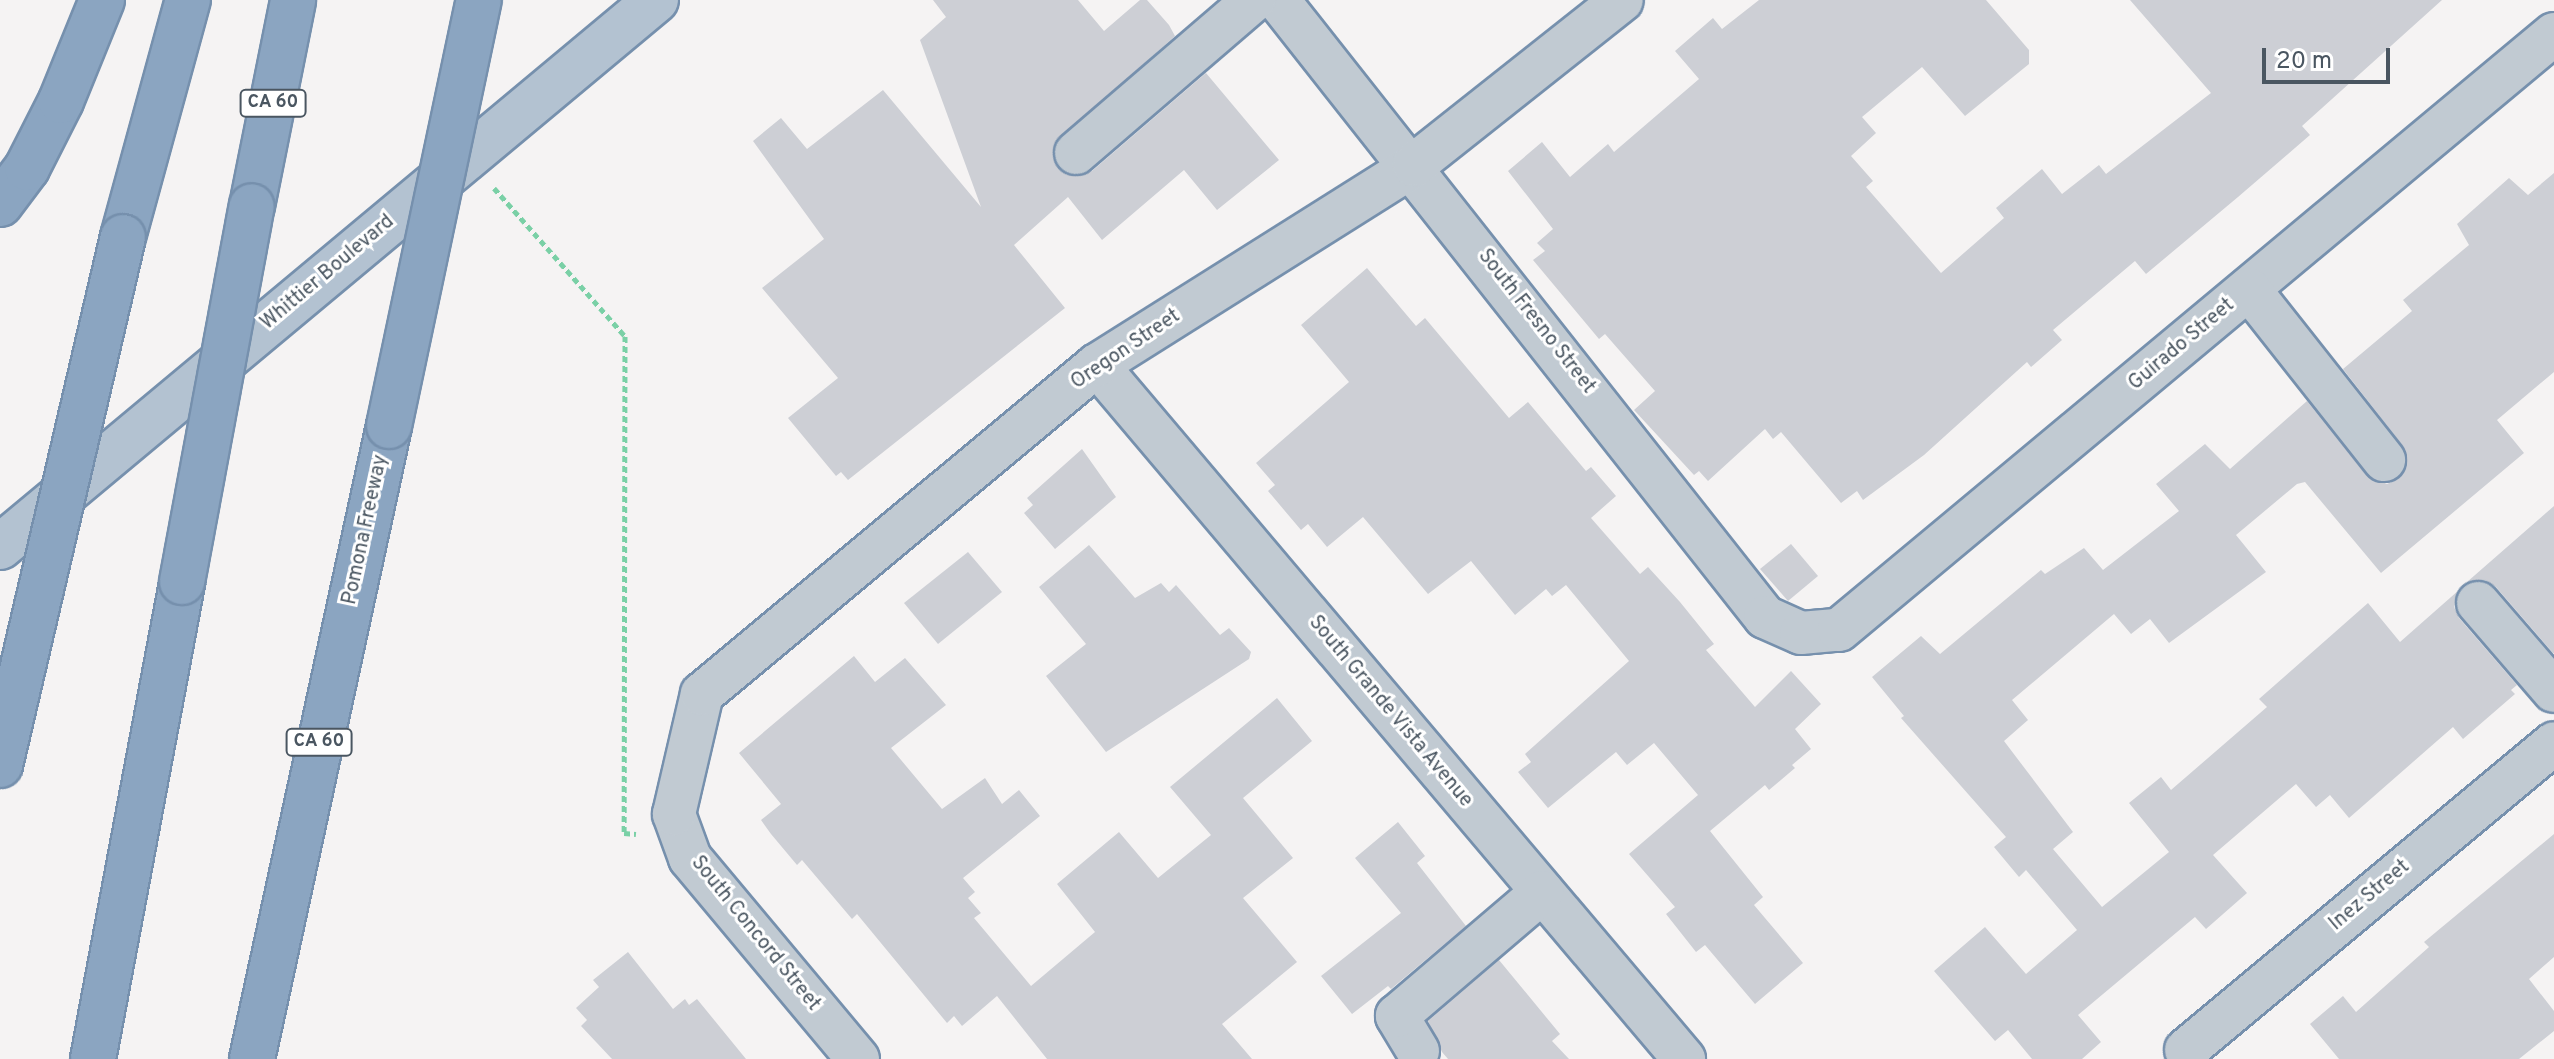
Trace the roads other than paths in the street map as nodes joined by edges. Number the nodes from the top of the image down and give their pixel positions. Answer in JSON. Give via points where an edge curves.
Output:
{"nodes":[{"id":1,"x":102,"y":0,"type":"edge"},
{"id":2,"x":188,"y":0,"type":"edge"},
{"id":3,"x":293,"y":0,"type":"edge"},
{"id":4,"x":479,"y":0,"type":"edge"},
{"id":5,"x":656,"y":0,"type":"edge"},
{"id":6,"x":1254,"y":0,"type":"edge"},
{"id":7,"x":1278,"y":0,"type":"edge"},
{"id":8,"x":1622,"y":0,"type":"edge"},
{"id":9,"x":2554,"y":34,"type":"edge"},
{"id":10,"x":1076,"y":153,"type":"dead end"},
{"id":11,"x":1414,"y":165,"type":"junction"},
{"id":12,"x":0,"y":204,"type":"edge"},
{"id":13,"x":2249,"y":289,"type":"junction"},
{"id":14,"x":1097,"y":365,"type":"junction"},
{"id":15,"x":2384,"y":460,"type":"dead end"},
{"id":16,"x":0,"y":547,"type":"edge"},
{"id":17,"x":2478,"y":603,"type":"dead end"},
{"id":18,"x":1801,"y":633,"type":"joint"},
{"id":19,"x":2554,"y":691,"type":"edge"},
{"id":20,"x":2554,"y":743,"type":"edge"},
{"id":21,"x":684,"y":752,"type":"joint"},
{"id":22,"x":0,"y":765,"type":"edge"},
{"id":23,"x":1542,"y":892,"type":"junction"},
{"id":24,"x":2186,"y":1050,"type":"dead end"},
{"id":25,"x":1418,"y":1051,"type":"dead end"},
{"id":26,"x":93,"y":1059,"type":"edge"},
{"id":27,"x":252,"y":1059,"type":"edge"},
{"id":28,"x":858,"y":1059,"type":"edge"},
{"id":29,"x":1684,"y":1059,"type":"edge"}],
"edges":[{"from":1,"to":12,"type":"highway","via":[[61,101],[27,168]]},
{"from":2,"to":22,"type":"highway","bridge":true,"via":[[123,237]]},
{"from":3,"to":26,"type":"highway","number":"CA 60","bridge":true},
{"from":4,"to":27,"type":"highway","name":"Pomona Freeway","number":"CA 60","bridge":true},
{"from":5,"to":16,"type":"main road","name":"Whittier Boulevard"},
{"from":6,"to":10,"type":"street"},
{"from":7,"to":11,"type":"street","name":"South Fresno Street"},
{"from":8,"to":11,"type":"street","name":"Oregon Street"},
{"from":9,"to":13,"type":"street","name":"Guirado Street"},
{"from":11,"to":14,"type":"street","name":"Oregon Street"},
{"from":11,"to":18,"type":"street","name":"South Fresno Street","via":[[1765,617]]},
{"from":13,"to":15,"type":"street"},
{"from":13,"to":18,"type":"street","name":"Guirado Street","via":[[1839,630]]},
{"from":14,"to":21,"type":"street","name":"Oregon Street","via":[[702,694]]},
{"from":14,"to":23,"type":"street","name":"South Grande Vista Avenue"},
{"from":17,"to":19,"type":"street"},
{"from":20,"to":24,"type":"street","name":"Inez Street"},
{"from":21,"to":28,"type":"street","name":"South Concord Street","via":[[674,814],[690,858]]},
{"from":23,"to":25,"type":"street","via":[[1397,1016]]},
{"from":23,"to":29,"type":"street","name":"South Grande Vista Avenue"}]}
